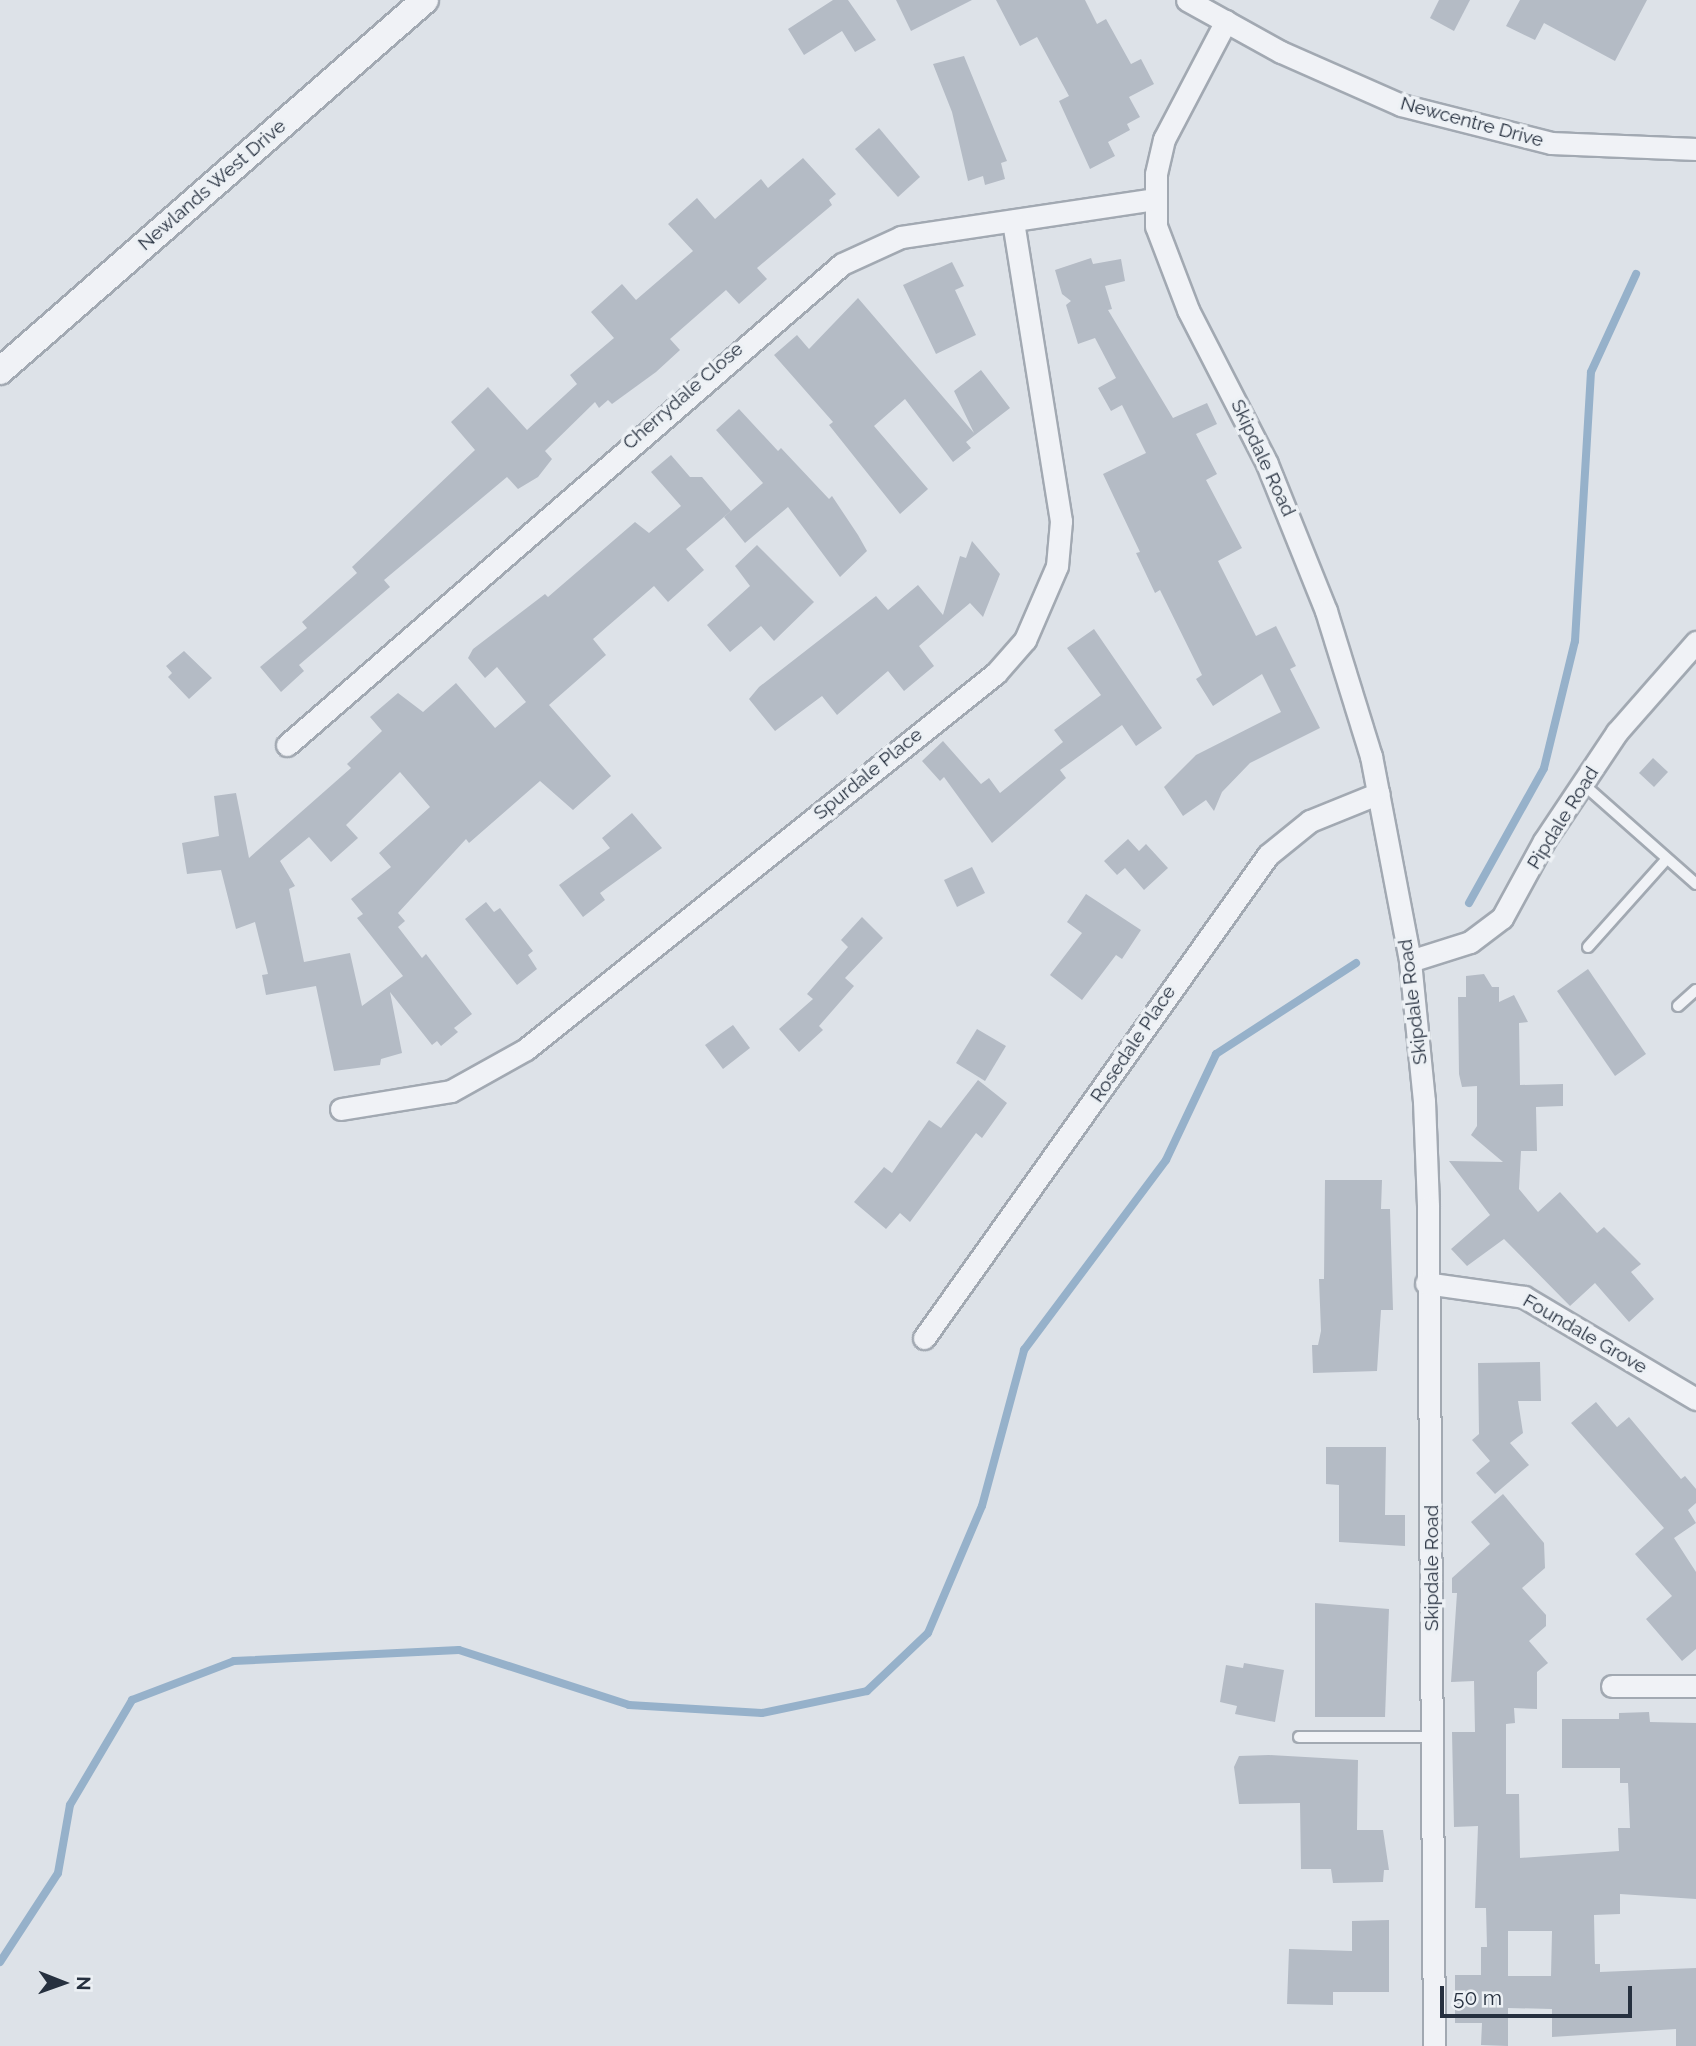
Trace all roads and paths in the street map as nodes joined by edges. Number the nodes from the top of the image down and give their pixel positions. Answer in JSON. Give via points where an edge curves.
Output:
{"nodes":[{"id":1,"x":425,"y":0,"type":"edge"},
{"id":2,"x":1187,"y":0,"type":"edge"},
{"id":3,"x":1226,"y":20,"type":"junction"},
{"id":4,"x":1696,"y":149,"type":"edge"},
{"id":5,"x":1154,"y":199,"type":"junction"},
{"id":6,"x":1013,"y":221,"type":"junction"},
{"id":7,"x":0,"y":371,"type":"edge"},
{"id":8,"x":1696,"y":642,"type":"edge"},
{"id":9,"x":287,"y":745,"type":"dead end"},
{"id":10,"x":1583,"y":784,"type":"junction"},
{"id":11,"x":1379,"y":793,"type":"junction"},
{"id":12,"x":1665,"y":861,"type":"junction"},
{"id":13,"x":1696,"y":884,"type":"edge"},
{"id":14,"x":1588,"y":947,"type":"dead end"},
{"id":15,"x":1410,"y":961,"type":"junction"},
{"id":16,"x":1696,"y":990,"type":"edge"},
{"id":17,"x":1678,"y":1006,"type":"dead end"},
{"id":18,"x":341,"y":1109,"type":"dead end"},
{"id":19,"x":1426,"y":1283,"type":"junction"},
{"id":20,"x":924,"y":1338,"type":"dead end"},
{"id":21,"x":1696,"y":1399,"type":"edge"},
{"id":22,"x":1612,"y":1686,"type":"dead end"},
{"id":23,"x":1696,"y":1686,"type":"edge"},
{"id":24,"x":1299,"y":1737,"type":"dead end"},
{"id":25,"x":1433,"y":1737,"type":"junction"},
{"id":26,"x":1434,"y":2046,"type":"edge"}],
"edges":[{"from":1,"to":7,"type":"street","name":"Newlands West Drive"},
{"from":2,"to":3,"type":"street","name":"Newcentre Drive"},
{"from":3,"to":4,"type":"street","name":"Newcentre Drive","via":[[1401,105],[1501,134],[1594,147]]},
{"from":3,"to":5,"type":"street","name":"Skipdale Road","via":[[1164,139]]},
{"from":5,"to":6,"type":"street","name":"Cherrydale Close"},
{"from":5,"to":11,"type":"street","name":"Skipdale Road","via":[[1166,260],[1301,542],[1355,700]]},
{"from":6,"to":9,"type":"street","name":"Cherrydale Close","via":[[901,237],[842,264]]},
{"from":6,"to":18,"type":"street","name":"Spurdale Place","via":[[1061,521],[1057,566],[1025,640],[996,673],[526,1049],[450,1091]]},
{"from":8,"to":10,"type":"street","name":"Pipdale Road","via":[[1617,732]]},
{"from":10,"to":12,"type":"lane"},
{"from":10,"to":15,"type":"street","name":"Pipdale Road","via":[[1502,918],[1470,942]]},
{"from":11,"to":15,"type":"street","name":"Skipdale Road"},
{"from":11,"to":20,"type":"street","name":"Rosedale Place","via":[[1310,821],[1268,855]]},
{"from":12,"to":13,"type":"lane"},
{"from":12,"to":14,"type":"lane"},
{"from":15,"to":19,"type":"street","name":"Skipdale Road","via":[[1424,1101]]},
{"from":16,"to":17,"type":"lane"},
{"from":19,"to":21,"type":"street","name":"Foundale Grove","via":[[1524,1297]]},
{"from":19,"to":25,"type":"street","name":"Skipdale Road"},
{"from":22,"to":23,"type":"street"},
{"from":24,"to":25,"type":"lane"},
{"from":25,"to":26,"type":"street","name":"Skipdale Road"}]}
